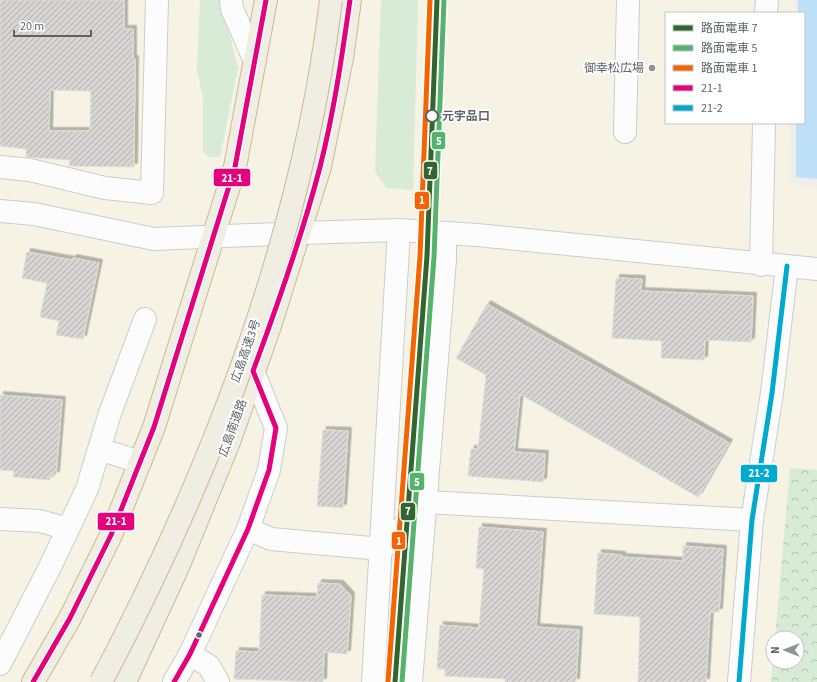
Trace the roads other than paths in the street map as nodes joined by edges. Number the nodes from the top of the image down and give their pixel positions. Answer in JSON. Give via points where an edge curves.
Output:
{"nodes":[{"id":1,"x":157,"y":0,"type":"edge"},
{"id":2,"x":231,"y":0,"type":"edge"},
{"id":3,"x":266,"y":0,"type":"edge"},
{"id":4,"x":331,"y":0,"type":"edge"},
{"id":5,"x":350,"y":0,"type":"edge"},
{"id":6,"x":628,"y":0,"type":"edge"},
{"id":7,"x":767,"y":0,"type":"edge"},
{"id":8,"x":766,"y":12,"type":"edge"},
{"id":9,"x":255,"y":61,"type":"junction"},
{"id":10,"x":764,"y":124,"type":"edge"},
{"id":11,"x":624,"y":132,"type":"dead end"},
{"id":12,"x":0,"y":167,"type":"edge"},
{"id":13,"x":0,"y":211,"type":"edge"},
{"id":14,"x":399,"y":230,"type":"junction"},
{"id":15,"x":300,"y":233,"type":"junction"},
{"id":16,"x":445,"y":234,"type":"junction"},
{"id":17,"x":212,"y":237,"type":"junction"},
{"id":18,"x":761,"y":265,"type":"junction"},
{"id":19,"x":787,"y":266,"type":"junction"},
{"id":20,"x":817,"y":269,"type":"edge"},
{"id":21,"x":145,"y":319,"type":"dead end"},
{"id":22,"x":253,"y":371,"type":"junction"},
{"id":23,"x":99,"y":449,"type":"junction"},
{"id":24,"x":140,"y":462,"type":"junction"},
{"id":25,"x":426,"y":502,"type":"junction"},
{"id":26,"x":0,"y":519,"type":"edge"},
{"id":27,"x":752,"y":520,"type":"junction"},
{"id":28,"x":68,"y":529,"type":"junction"},
{"id":29,"x":248,"y":529,"type":"junction"},
{"id":30,"x":382,"y":549,"type":"junction"},
{"id":31,"x":190,"y":654,"type":"junction"},
{"id":32,"x":0,"y":664,"type":"edge"},
{"id":33,"x":33,"y":682,"type":"edge"},
{"id":34,"x":101,"y":682,"type":"edge"},
{"id":35,"x":125,"y":682,"type":"edge"},
{"id":36,"x":174,"y":682,"type":"edge"},
{"id":37,"x":218,"y":682,"type":"edge"},
{"id":38,"x":373,"y":682,"type":"edge"},
{"id":39,"x":411,"y":682,"type":"edge"},
{"id":40,"x":739,"y":682,"type":"edge"}],
"edges":[{"from":1,"to":12,"type":"street","via":[[152,193],[105,188],[30,170]]},
{"from":2,"to":9,"type":"street","via":[[232,9]]},
{"from":3,"to":9,"type":"highway"},
{"from":4,"to":34,"type":"highway","name":"広島高速3号","bridge":true,"via":[[324,57],[294,199],[250,344],[196,485],[135,617]]},
{"from":5,"to":15,"type":"highway","name":"広島南道路","via":[[342,58],[320,167]]},
{"from":6,"to":11,"type":"street"},
{"from":7,"to":8,"type":"street"},
{"from":9,"to":17,"type":"highway","via":[[235,167]]},
{"from":10,"to":18,"type":"street"},
{"from":13,"to":17,"type":"street","via":[[34,214],[154,239]]},
{"from":14,"to":15,"type":"street"},
{"from":14,"to":16,"type":"street"},
{"from":14,"to":30,"type":"street"},
{"from":15,"to":17,"type":"street"},
{"from":15,"to":22,"type":"highway","name":"広島南道路"},
{"from":16,"to":18,"type":"street"},
{"from":16,"to":25,"type":"street"},
{"from":17,"to":24,"type":"highway","via":[[156,420]]},
{"from":18,"to":19,"type":"street"},
{"from":19,"to":20,"type":"street"},
{"from":19,"to":27,"type":"street","via":[[772,393]]},
{"from":21,"to":23,"type":"street"},
{"from":22,"to":29,"type":"street","via":[[276,428],[269,470]]},
{"from":22,"to":35,"type":"highway","name":"広島南道路","via":[[229,442],[178,567]]},
{"from":23,"to":24,"type":"street"},
{"from":23,"to":28,"type":"street","via":[[87,489]]},
{"from":24,"to":33,"type":"highway","via":[[112,535],[70,618]]},
{"from":25,"to":27,"type":"street"},
{"from":25,"to":30,"type":"street"},
{"from":25,"to":39,"type":"street"},
{"from":26,"to":28,"type":"street","via":[[40,521]]},
{"from":27,"to":40,"type":"street"},
{"from":28,"to":32,"type":"street"},
{"from":29,"to":30,"type":"street","via":[[271,539]]},
{"from":29,"to":31,"type":"street"},
{"from":30,"to":38,"type":"street"},
{"from":31,"to":36,"type":"street"},
{"from":31,"to":37,"type":"street","via":[[209,666]]}]}
